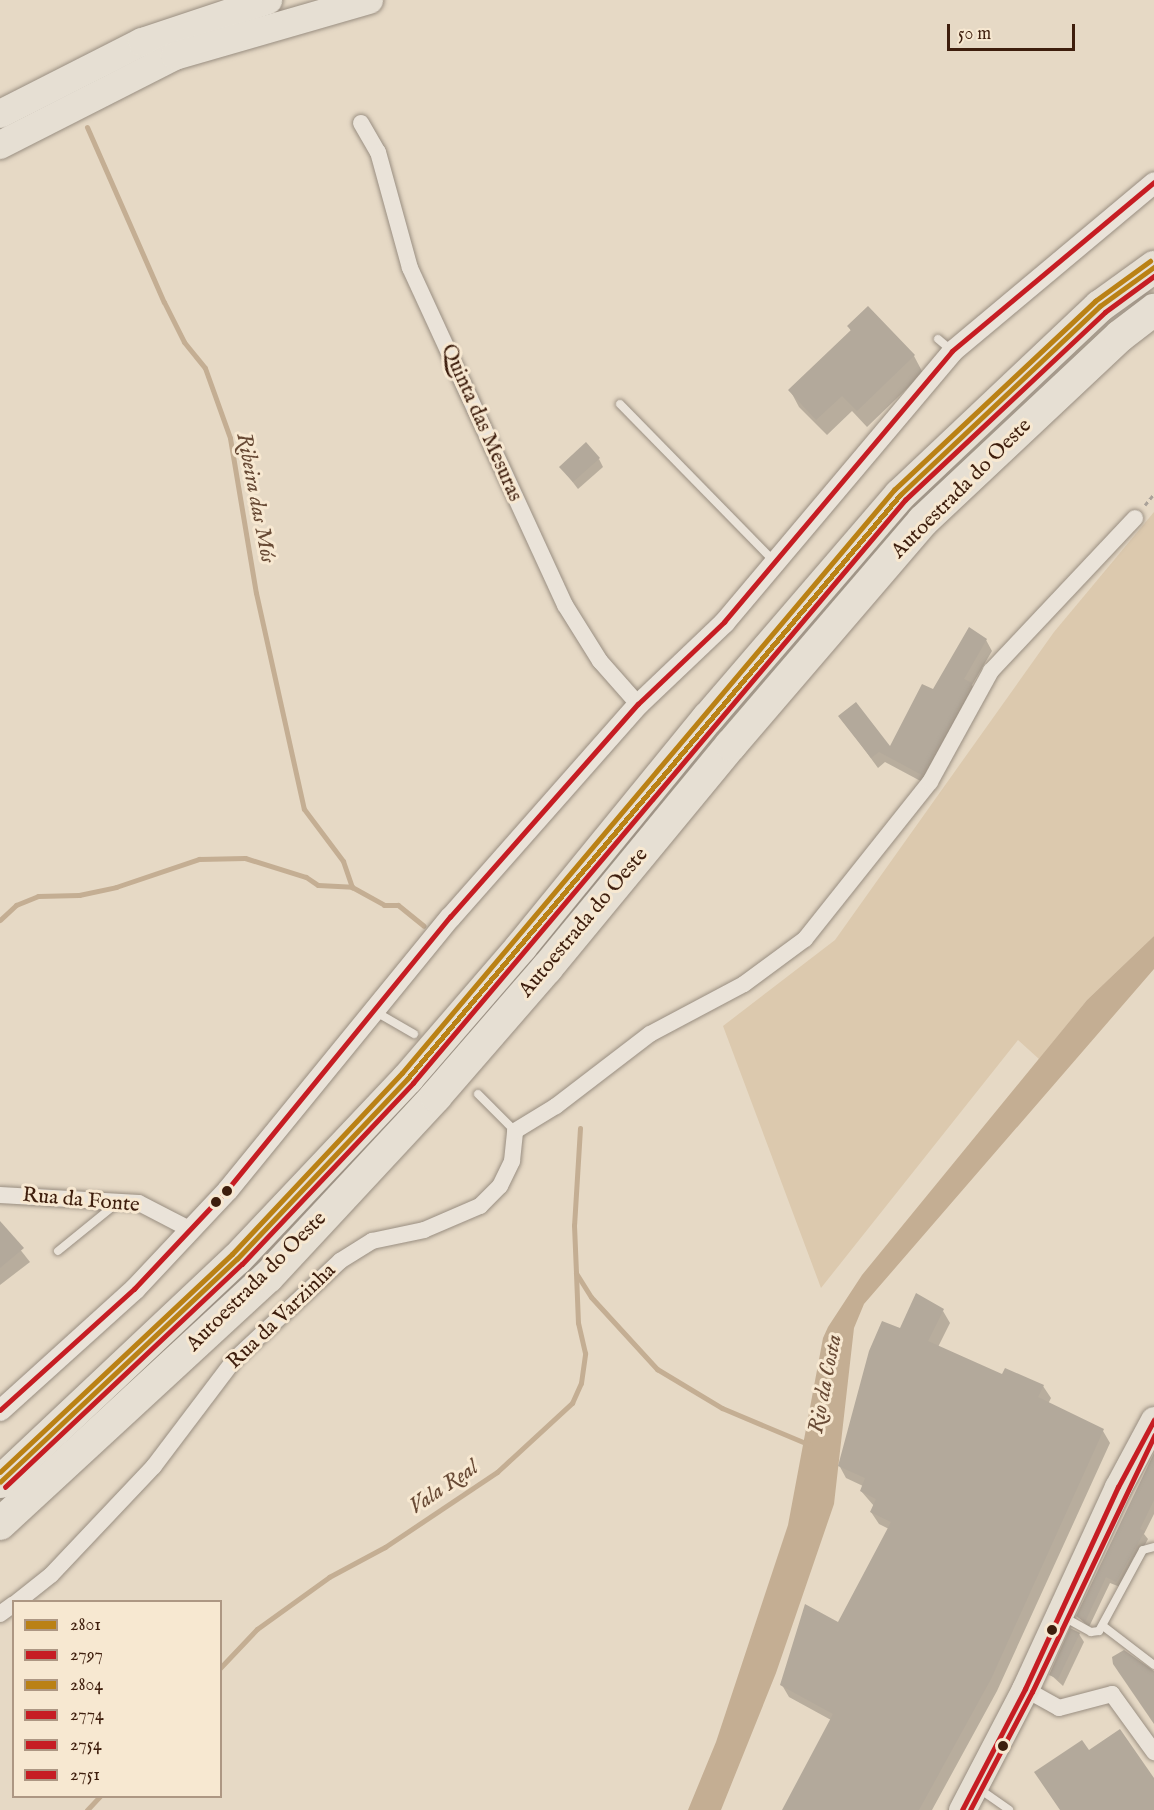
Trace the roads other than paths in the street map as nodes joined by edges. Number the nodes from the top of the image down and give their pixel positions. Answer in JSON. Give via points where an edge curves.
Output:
{"nodes":[{"id":1,"x":268,"y":0,"type":"edge"},
{"id":2,"x":369,"y":0,"type":"edge"},
{"id":3,"x":0,"y":114,"type":"edge"},
{"id":4,"x":362,"y":123,"type":"dead end"},
{"id":5,"x":0,"y":145,"type":"edge"},
{"id":6,"x":1154,"y":182,"type":"edge"},
{"id":7,"x":1154,"y":267,"type":"edge"},
{"id":8,"x":1154,"y":310,"type":"edge"},
{"id":9,"x":620,"y":404,"type":"dead end"},
{"id":10,"x":1135,"y":518,"type":"dead end"},
{"id":11,"x":775,"y":562,"type":"junction"},
{"id":12,"x":638,"y":704,"type":"junction"},
{"id":13,"x":376,"y":1011,"type":"junction"},
{"id":14,"x":414,"y":1034,"type":"dead end"},
{"id":15,"x":478,"y":1094,"type":"dead end"},
{"id":16,"x":515,"y":1131,"type":"junction"},
{"id":17,"x":0,"y":1195,"type":"edge"},
{"id":18,"x":119,"y":1200,"type":"junction"},
{"id":19,"x":191,"y":1230,"type":"junction"},
{"id":20,"x":58,"y":1251,"type":"dead end"},
{"id":21,"x":0,"y":1410,"type":"edge"},
{"id":22,"x":1154,"y":1420,"type":"edge"},
{"id":23,"x":0,"y":1482,"type":"edge"},
{"id":24,"x":0,"y":1524,"type":"edge"},
{"id":25,"x":1154,"y":1547,"type":"edge"},
{"id":26,"x":19,"y":1600,"type":"edge"},
{"id":27,"x":1059,"y":1615,"type":"junction"},
{"id":28,"x":1103,"y":1626,"type":"junction"},
{"id":29,"x":1154,"y":1665,"type":"edge"},
{"id":30,"x":1025,"y":1689,"type":"junction"},
{"id":31,"x":1154,"y":1752,"type":"edge"},
{"id":32,"x":975,"y":1786,"type":"junction"},
{"id":33,"x":962,"y":1810,"type":"edge"},
{"id":34,"x":1009,"y":1810,"type":"edge"}],
"edges":[{"from":1,"to":3,"type":"highway","via":[[142,42]]},
{"from":2,"to":5,"type":"highway","via":[[175,57]]},
{"from":4,"to":12,"type":"street","name":"Quinta das Mesuras","via":[[378,152],[410,268],[555,585],[600,661]]},
{"from":6,"to":11,"type":"street","via":[[945,345]]},
{"from":7,"to":23,"type":"highway","name":"Autoestrada do Oeste","via":[[1100,306],[900,495],[408,1078],[237,1259]]},
{"from":8,"to":24,"type":"highway","name":"Autoestrada do Oeste","via":[[1120,336],[923,521],[540,977],[268,1277]]},
{"from":9,"to":11,"type":"lane"},
{"from":10,"to":16,"type":"street","via":[[991,671],[930,782],[805,939],[735,989],[641,1040],[556,1106]]},
{"from":11,"to":12,"type":"street","via":[[695,654]]},
{"from":12,"to":13,"type":"street","via":[[450,917]]},
{"from":13,"to":14,"type":"lane"},
{"from":13,"to":19,"type":"street"},
{"from":15,"to":16,"type":"lane"},
{"from":16,"to":26,"type":"street","name":"Rua da Varzinha","via":[[512,1161],[500,1186],[480,1206],[424,1230],[372,1241],[340,1261],[235,1359],[147,1474],[51,1575]]},
{"from":17,"to":18,"type":"street","name":"Rua da Fonte"},
{"from":18,"to":19,"type":"street","name":"Rua da Fonte","via":[[156,1209]]},
{"from":18,"to":20,"type":"lane"},
{"from":19,"to":21,"type":"street","via":[[75,1346]]},
{"from":22,"to":27,"type":"main road","via":[[1118,1487]]},
{"from":25,"to":28,"type":"lane","via":[[1143,1550]]},
{"from":27,"to":28,"type":"lane","via":[[1091,1632]]},
{"from":27,"to":30,"type":"main road"},
{"from":28,"to":29,"type":"lane"},
{"from":30,"to":31,"type":"street","via":[[1059,1708],[1112,1694]]},
{"from":30,"to":32,"type":"main road"},
{"from":32,"to":33,"type":"main road"},
{"from":32,"to":34,"type":"lane"}]}
